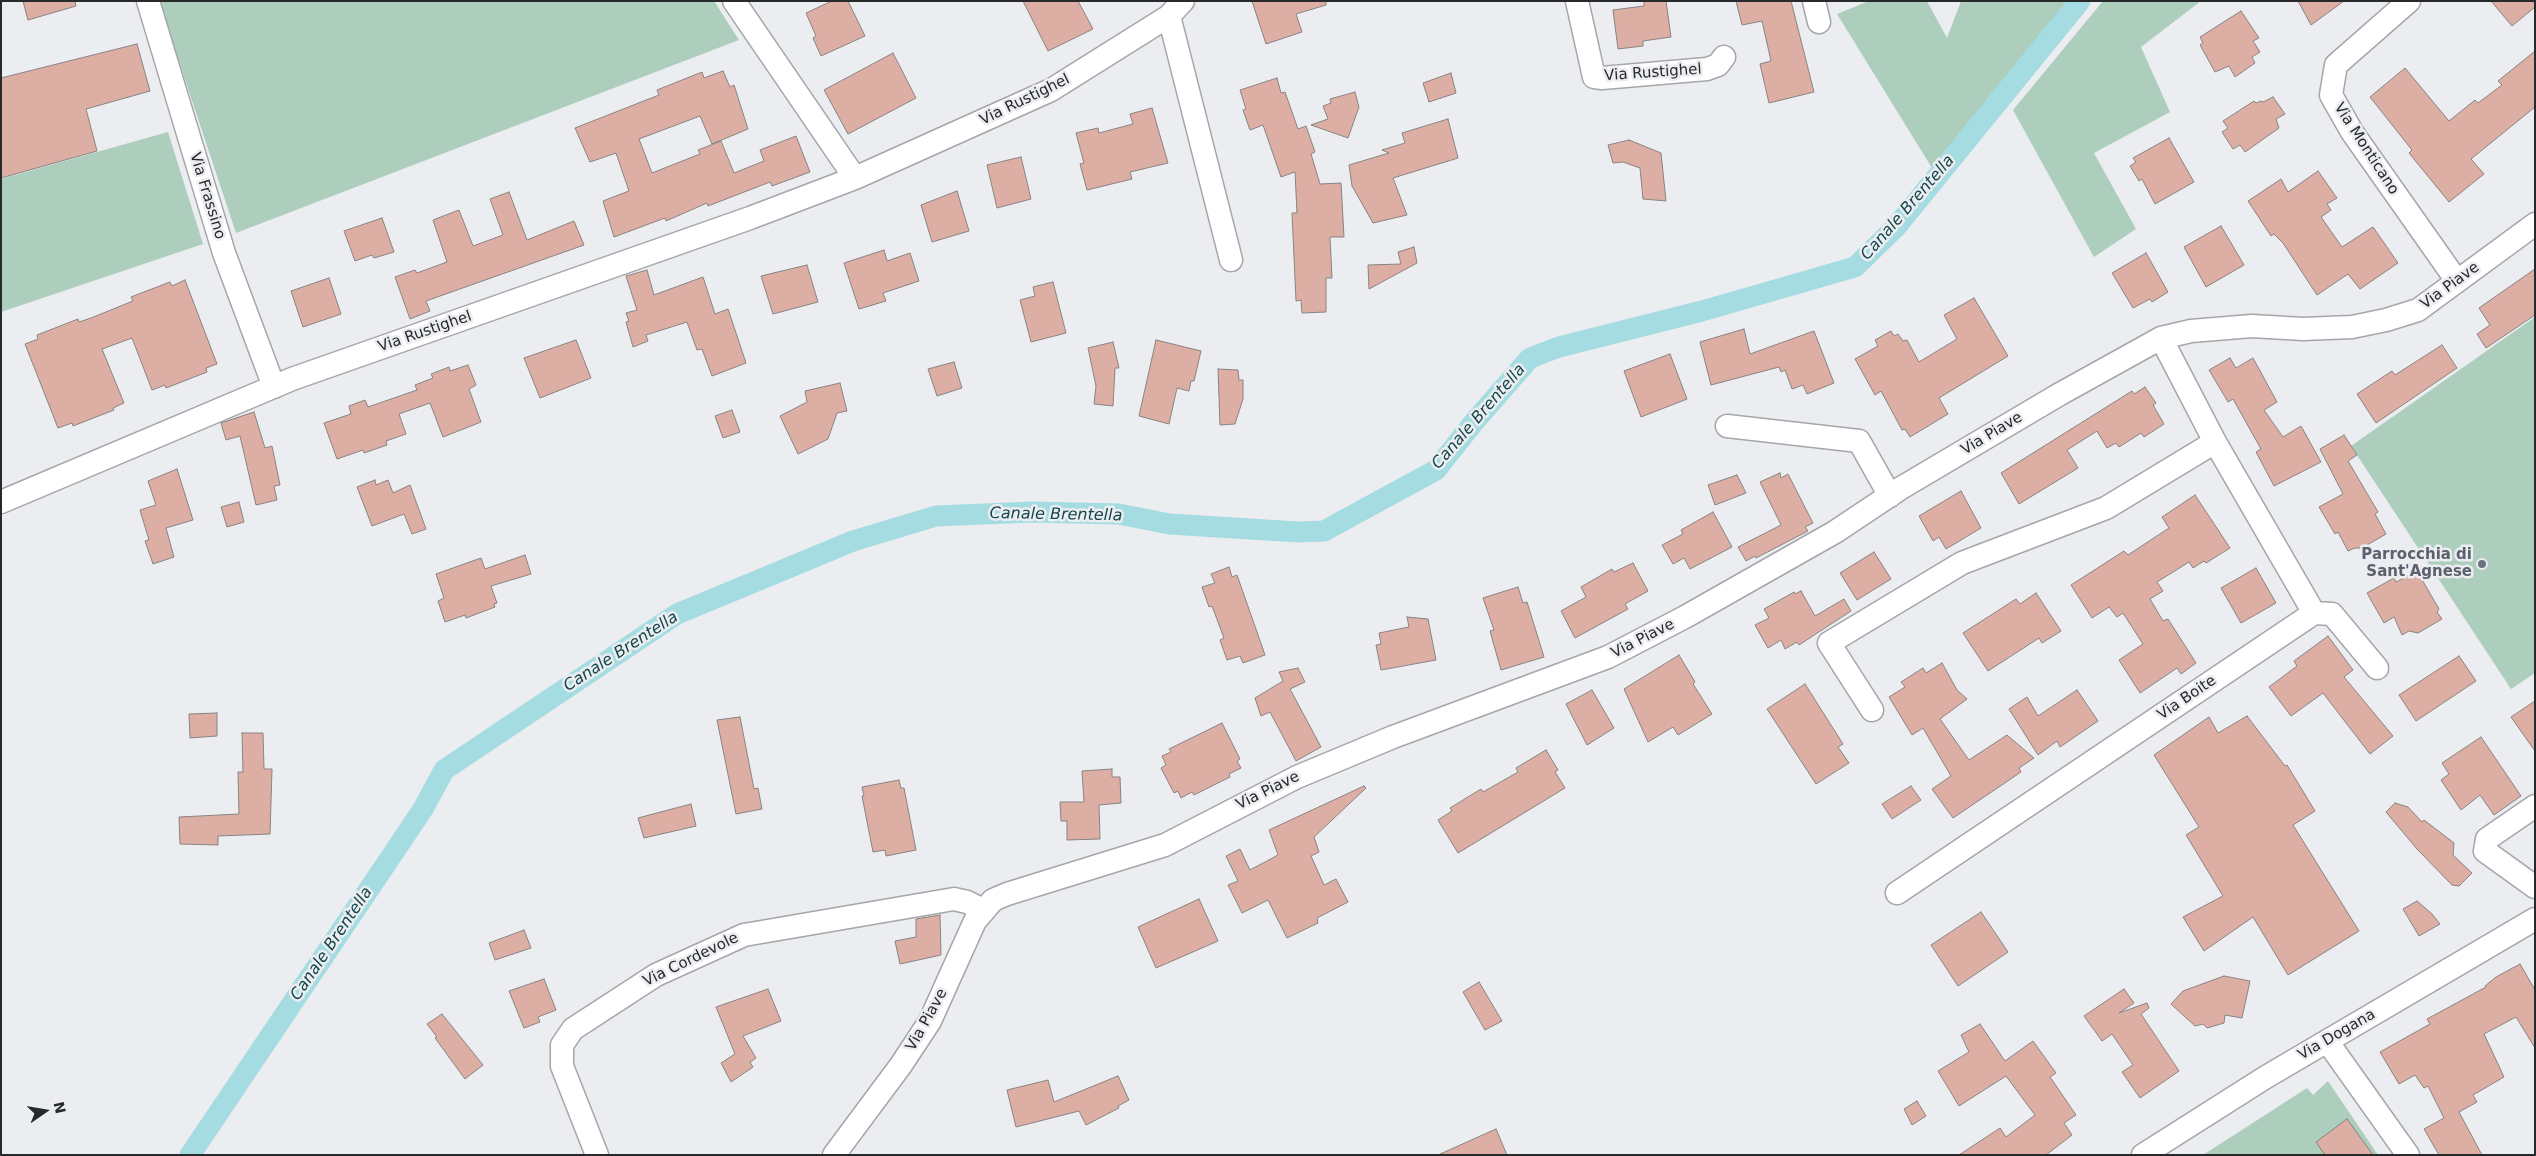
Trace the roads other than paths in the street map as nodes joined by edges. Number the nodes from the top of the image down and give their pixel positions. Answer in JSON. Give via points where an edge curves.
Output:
{"nodes":[{"id":1,"x":148,"y":1,"type":"edge"},
{"id":2,"x":734,"y":1,"type":"edge"},
{"id":3,"x":1577,"y":1,"type":"edge"},
{"id":4,"x":2409,"y":1,"type":"edge"},
{"id":5,"x":1176,"y":9,"type":"edge"},
{"id":6,"x":1724,"y":57,"type":"dead end"},
{"id":7,"x":856,"y":178,"type":"junction"},
{"id":8,"x":2535,"y":224,"type":"edge"},
{"id":9,"x":1231,"y":260,"type":"dead end"},
{"id":10,"x":2457,"y":281,"type":"junction"},
{"id":11,"x":2161,"y":338,"type":"junction"},
{"id":12,"x":274,"y":387,"type":"junction"},
{"id":13,"x":1728,"y":426,"type":"dead end"},
{"id":14,"x":2216,"y":442,"type":"junction"},
{"id":15,"x":1890,"y":496,"type":"junction"},
{"id":16,"x":1,"y":502,"type":"edge"},
{"id":17,"x":2314,"y":612,"type":"junction"},
{"id":18,"x":2377,"y":668,"type":"dead end"},
{"id":19,"x":1872,"y":710,"type":"dead end"},
{"id":20,"x":2535,"y":806,"type":"edge"},
{"id":21,"x":2535,"y":887,"type":"edge"},
{"id":22,"x":1897,"y":893,"type":"dead end"},
{"id":23,"x":983,"y":910,"type":"junction"},
{"id":24,"x":2535,"y":919,"type":"edge"},
{"id":25,"x":2327,"y":1041,"type":"junction"},
{"id":26,"x":596,"y":1155,"type":"edge"},
{"id":27,"x":834,"y":1155,"type":"edge"},
{"id":28,"x":2142,"y":1155,"type":"edge"},
{"id":29,"x":2408,"y":1155,"type":"edge"}],
"edges":[{"from":1,"to":12,"type":"street","name":"Via Frassino","via":[[224,253]]},
{"from":2,"to":7,"type":"street"},
{"from":3,"to":6,"type":"street","name":"Via Rustighel","via":[[1594,77],[1707,69],[1718,65]]},
{"from":4,"to":10,"type":"street","name":"Via Monticano","via":[[2336,65],[2332,95],[2352,132]]},
{"from":5,"to":7,"type":"street","name":"Via Rustighel","via":[[1051,90]]},
{"from":5,"to":9,"type":"street"},
{"from":7,"to":12,"type":"street","name":"Via Rustighel"},
{"from":8,"to":10,"type":"street","name":"Via Piave"},
{"from":10,"to":11,"type":"street","name":"Via Piave","via":[[2418,310],[2352,327],[2252,326],[2191,331]]},
{"from":11,"to":14,"type":"street"},
{"from":11,"to":15,"type":"street","name":"Via Piave"},
{"from":12,"to":16,"type":"street","name":"Via Rustighel"},
{"from":13,"to":15,"type":"street","via":[[1859,441]]},
{"from":14,"to":17,"type":"street"},
{"from":14,"to":19,"type":"street","via":[[2106,508],[1962,563],[1829,643]]},
{"from":15,"to":23,"type":"street","name":"Via Piave","via":[[1743,585],[1608,657],[1393,737],[1297,777],[1164,845],[1007,894],[993,900]]},
{"from":17,"to":18,"type":"street","via":[[2332,614]]},
{"from":17,"to":22,"type":"street","name":"Via Boite"},
{"from":20,"to":21,"type":"street","via":[[2487,839],[2485,850]]},
{"from":23,"to":26,"type":"street","name":"Via Cordevole","via":[[954,899],[744,934],[656,975],[573,1029],[562,1044],[562,1066]]},
{"from":23,"to":27,"type":"street","name":"Via Piave","via":[[930,1021]]},
{"from":24,"to":25,"type":"street","name":"Via Dogana"},
{"from":25,"to":28,"type":"street","name":"Via Dogana"},
{"from":25,"to":29,"type":"street"}]}
